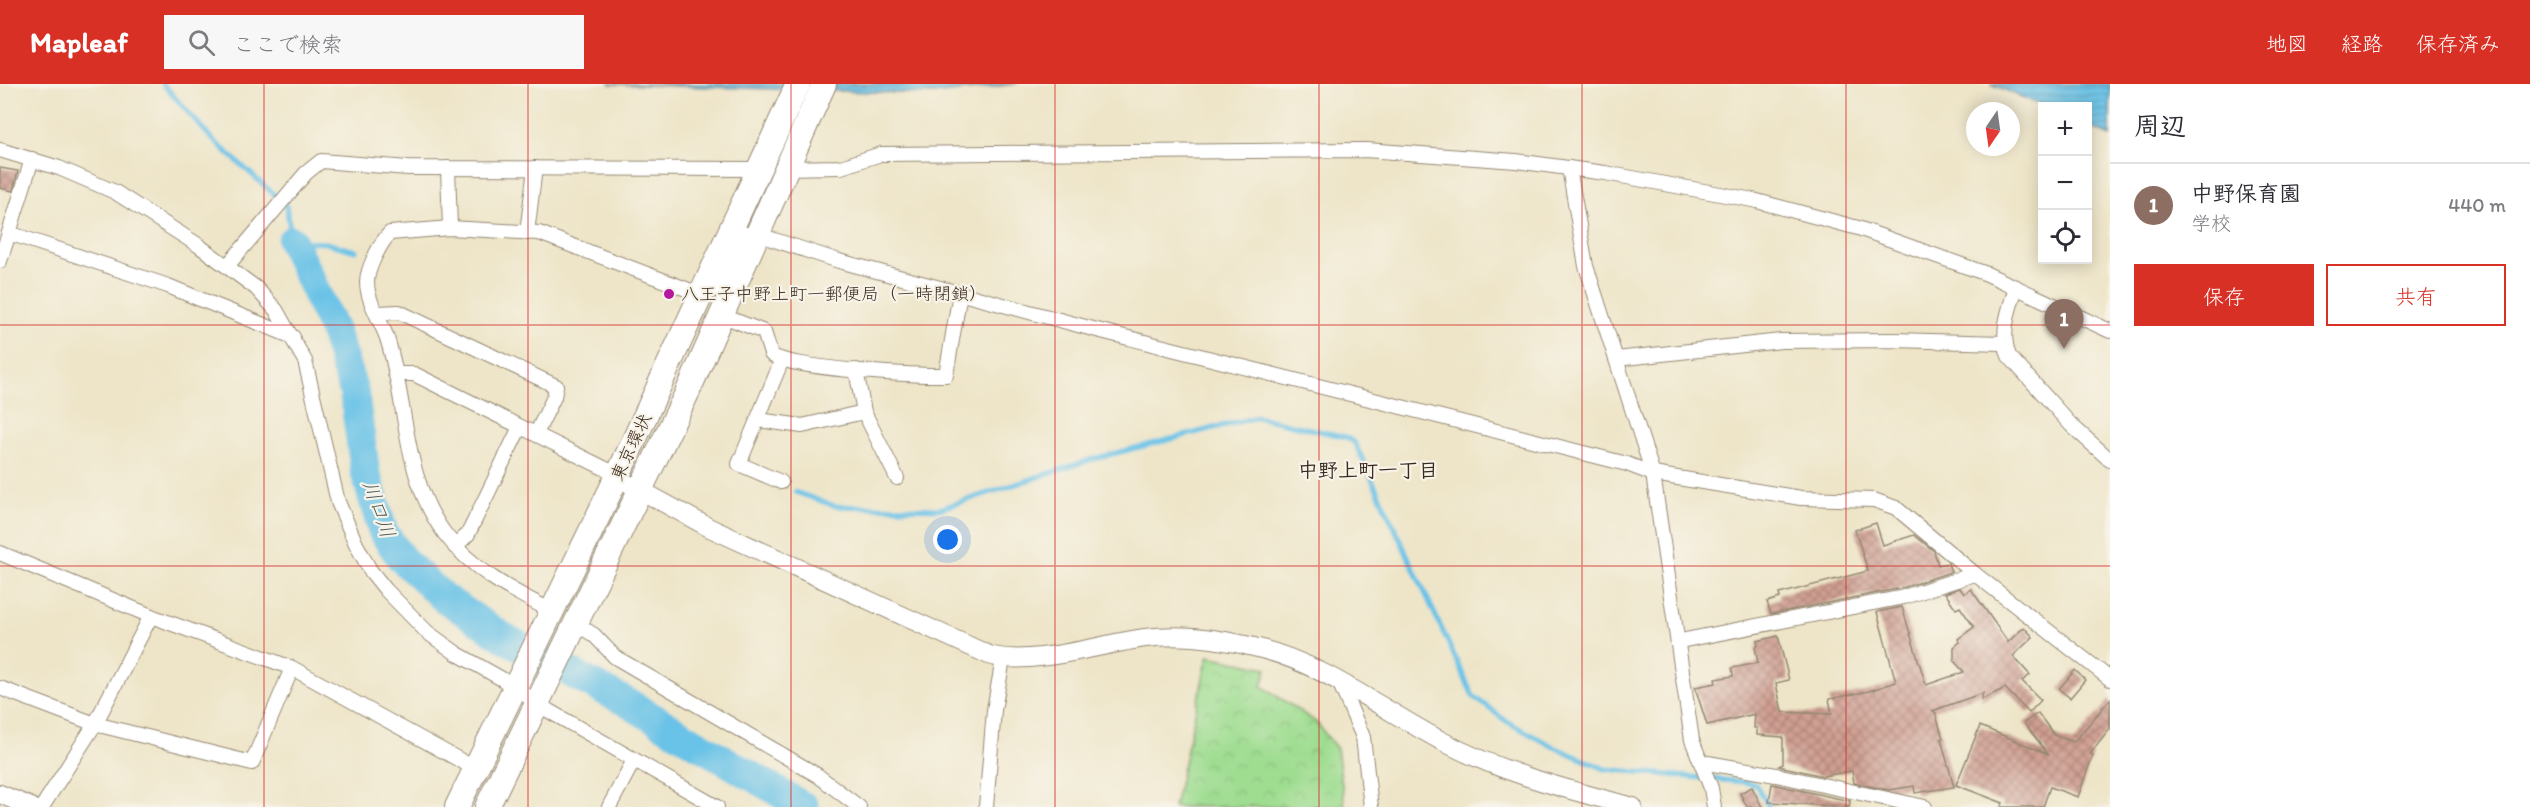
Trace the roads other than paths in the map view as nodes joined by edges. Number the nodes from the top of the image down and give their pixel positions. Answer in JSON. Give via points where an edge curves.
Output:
{"nodes":[{"id":1,"x":798,"y":84,"type":"edge"},
{"id":2,"x":824,"y":84,"type":"edge"},
{"id":3,"x":0,"y":150,"type":"edge"},
{"id":4,"x":32,"y":159,"type":"junction"},
{"id":5,"x":789,"y":159,"type":"junction"},
{"id":6,"x":763,"y":160,"type":"junction"},
{"id":7,"x":448,"y":168,"type":"junction"},
{"id":8,"x":536,"y":168,"type":"junction"},
{"id":9,"x":1569,"y":168,"type":"junction"},
{"id":10,"x":450,"y":228,"type":"junction"},
{"id":11,"x":9,"y":233,"type":"junction"},
{"id":12,"x":527,"y":233,"type":"junction"},
{"id":13,"x":756,"y":234,"type":"junction"},
{"id":14,"x":0,"y":261,"type":"edge"},
{"id":15,"x":230,"y":263,"type":"junction"},
{"id":16,"x":2016,"y":287,"type":"junction"},
{"id":17,"x":960,"y":293,"type":"junction"},
{"id":18,"x":702,"y":295,"type":"junction"},
{"id":19,"x":377,"y":313,"type":"junction"},
{"id":20,"x":721,"y":315,"type":"junction"},
{"id":21,"x":2110,"y":331,"type":"edge"},
{"id":22,"x":293,"y":337,"type":"junction"},
{"id":23,"x":2004,"y":343,"type":"junction"},
{"id":24,"x":1616,"y":359,"type":"junction"},
{"id":25,"x":782,"y":360,"type":"junction"},
{"id":26,"x":856,"y":370,"type":"junction"},
{"id":27,"x":395,"y":374,"type":"junction"},
{"id":28,"x":864,"y":412,"type":"junction"},
{"id":29,"x":758,"y":420,"type":"junction"},
{"id":30,"x":520,"y":427,"type":"junction"},
{"id":31,"x":536,"y":434,"type":"junction"},
{"id":32,"x":2110,"y":460,"type":"edge"},
{"id":33,"x":1653,"y":474,"type":"junction"},
{"id":34,"x":618,"y":475,"type":"junction"},
{"id":35,"x":897,"y":478,"type":"dead end"},
{"id":36,"x":781,"y":482,"type":"dead end"},
{"id":37,"x":640,"y":492,"type":"junction"},
{"id":38,"x":456,"y":547,"type":"junction"},
{"id":39,"x":0,"y":553,"type":"edge"},
{"id":40,"x":1975,"y":574,"type":"junction"},
{"id":41,"x":151,"y":616,"type":"junction"},
{"id":42,"x":548,"y":619,"type":"junction"},
{"id":43,"x":572,"y":631,"type":"junction"},
{"id":44,"x":1680,"y":641,"type":"junction"},
{"id":45,"x":1003,"y":659,"type":"junction"},
{"id":46,"x":292,"y":668,"type":"junction"},
{"id":47,"x":2110,"y":679,"type":"edge"},
{"id":48,"x":1340,"y":684,"type":"junction"},
{"id":49,"x":516,"y":685,"type":"junction"},
{"id":50,"x":0,"y":688,"type":"edge"},
{"id":51,"x":539,"y":699,"type":"junction"},
{"id":52,"x":95,"y":724,"type":"junction"},
{"id":53,"x":634,"y":760,"type":"junction"},
{"id":54,"x":1702,"y":765,"type":"junction"},
{"id":55,"x":476,"y":769,"type":"junction"},
{"id":56,"x":0,"y":794,"type":"edge"},
{"id":57,"x":31,"y":807,"type":"edge"},
{"id":58,"x":42,"y":807,"type":"edge"},
{"id":59,"x":457,"y":807,"type":"edge"},
{"id":60,"x":487,"y":807,"type":"edge"},
{"id":61,"x":609,"y":807,"type":"edge"},
{"id":62,"x":717,"y":807,"type":"edge"},
{"id":63,"x":859,"y":807,"type":"edge"},
{"id":64,"x":987,"y":807,"type":"edge"},
{"id":65,"x":1371,"y":807,"type":"edge"},
{"id":66,"x":1633,"y":807,"type":"edge"},
{"id":67,"x":1714,"y":807,"type":"edge"},
{"id":68,"x":1925,"y":807,"type":"edge"}],
"edges":[{"from":1,"to":6,"type":"highway","name":"東京環状"},
{"from":2,"to":5,"type":"highway","name":"東京環状"},
{"from":3,"to":4,"type":"street"},
{"from":4,"to":11,"type":"street"},
{"from":4,"to":15,"type":"street","via":[[115,192]]},
{"from":5,"to":6,"type":"street"},
{"from":5,"to":9,"type":"street","via":[[841,167],[881,154],[1334,149]]},
{"from":5,"to":13,"type":"highway","name":"東京環状"},
{"from":6,"to":8,"type":"street"},
{"from":6,"to":18,"type":"highway","name":"東京環状"},
{"from":7,"to":8,"type":"street"},
{"from":7,"to":10,"type":"street"},
{"from":7,"to":15,"type":"street","via":[[331,161],[315,164]]},
{"from":8,"to":12,"type":"street"},
{"from":9,"to":16,"type":"street","via":[[1697,188],[1787,208],[1925,250]]},
{"from":9,"to":24,"type":"street","via":[[1586,266]]},
{"from":10,"to":12,"type":"street"},
{"from":10,"to":19,"type":"street","via":[[396,231],[386,237],[367,280]]},
{"from":11,"to":14,"type":"street"},
{"from":11,"to":22,"type":"street","via":[[168,286]]},
{"from":12,"to":18,"type":"street","via":[[539,233]]},
{"from":13,"to":17,"type":"street"},
{"from":13,"to":18,"type":"street","via":[[741,238],[720,281],[710,293]]},
{"from":13,"to":20,"type":"highway","name":"東京環状"},
{"from":15,"to":22,"type":"street","via":[[276,310]]},
{"from":16,"to":21,"type":"street"},
{"from":16,"to":23,"type":"street"},
{"from":17,"to":26,"type":"street","via":[[946,375]]},
{"from":17,"to":33,"type":"street","via":[[1628,464]]},
{"from":18,"to":34,"type":"highway","name":"東京環状"},
{"from":19,"to":27,"type":"street"},
{"from":19,"to":31,"type":"street","via":[[399,312],[556,386]]},
{"from":20,"to":25,"type":"street","via":[[764,332],[771,354]]},
{"from":20,"to":37,"type":"highway","name":"東京環状"},
{"from":22,"to":49,"type":"street","via":[[314,390],[338,502],[370,570],[427,632]]},
{"from":23,"to":24,"type":"street","via":[[1781,341]]},
{"from":23,"to":32,"type":"street","via":[[2018,368]]},
{"from":24,"to":33,"type":"street"},
{"from":25,"to":26,"type":"street"},
{"from":25,"to":29,"type":"street"},
{"from":26,"to":28,"type":"street"},
{"from":27,"to":30,"type":"street","via":[[414,374]]},
{"from":27,"to":38,"type":"street","via":[[417,480],[434,517]]},
{"from":28,"to":29,"type":"street","via":[[802,426]]},
{"from":28,"to":35,"type":"street"},
{"from":29,"to":36,"type":"street","via":[[739,464]]},
{"from":30,"to":31,"type":"street"},
{"from":30,"to":38,"type":"street","via":[[468,534]]},
{"from":31,"to":34,"type":"street"},
{"from":33,"to":40,"type":"street","via":[[1801,498],[1874,500],[1896,508]]},
{"from":33,"to":44,"type":"street"},
{"from":34,"to":37,"type":"street"},
{"from":34,"to":42,"type":"highway","name":"東京環状"},
{"from":37,"to":43,"type":"highway","name":"東京環状"},
{"from":37,"to":45,"type":"street","via":[[710,528]]},
{"from":38,"to":42,"type":"street"},
{"from":39,"to":41,"type":"street"},
{"from":40,"to":44,"type":"street","via":[[1904,597]]},
{"from":40,"to":47,"type":"street"},
{"from":41,"to":46,"type":"street"},
{"from":41,"to":52,"type":"street"},
{"from":42,"to":49,"type":"highway","name":"東京環状"},
{"from":43,"to":51,"type":"highway","name":"東京環状"},
{"from":43,"to":63,"type":"street","via":[[594,635],[615,657],[817,775]]},
{"from":44,"to":54,"type":"street","via":[[1692,740]]},
{"from":45,"to":48,"type":"street","via":[[1035,658],[1147,638],[1195,638],[1260,648]]},
{"from":45,"to":64,"type":"street","via":[[994,710]]},
{"from":46,"to":52,"type":"street","via":[[252,763]]},
{"from":46,"to":55,"type":"street"},
{"from":48,"to":65,"type":"street","via":[[1363,737]]},
{"from":48,"to":66,"type":"street","via":[[1484,762]]},
{"from":49,"to":51,"type":"street"},
{"from":49,"to":55,"type":"highway","name":"東京環状"},
{"from":50,"to":52,"type":"street"},
{"from":51,"to":53,"type":"street"},
{"from":51,"to":60,"type":"highway","name":"東京環状"},
{"from":52,"to":58,"type":"street"},
{"from":53,"to":61,"type":"street"},
{"from":53,"to":62,"type":"street"},
{"from":54,"to":67,"type":"street"},
{"from":54,"to":68,"type":"street","via":[[1776,775]]},
{"from":55,"to":59,"type":"highway","name":"東京環状"},
{"from":56,"to":57,"type":"street"}]}
